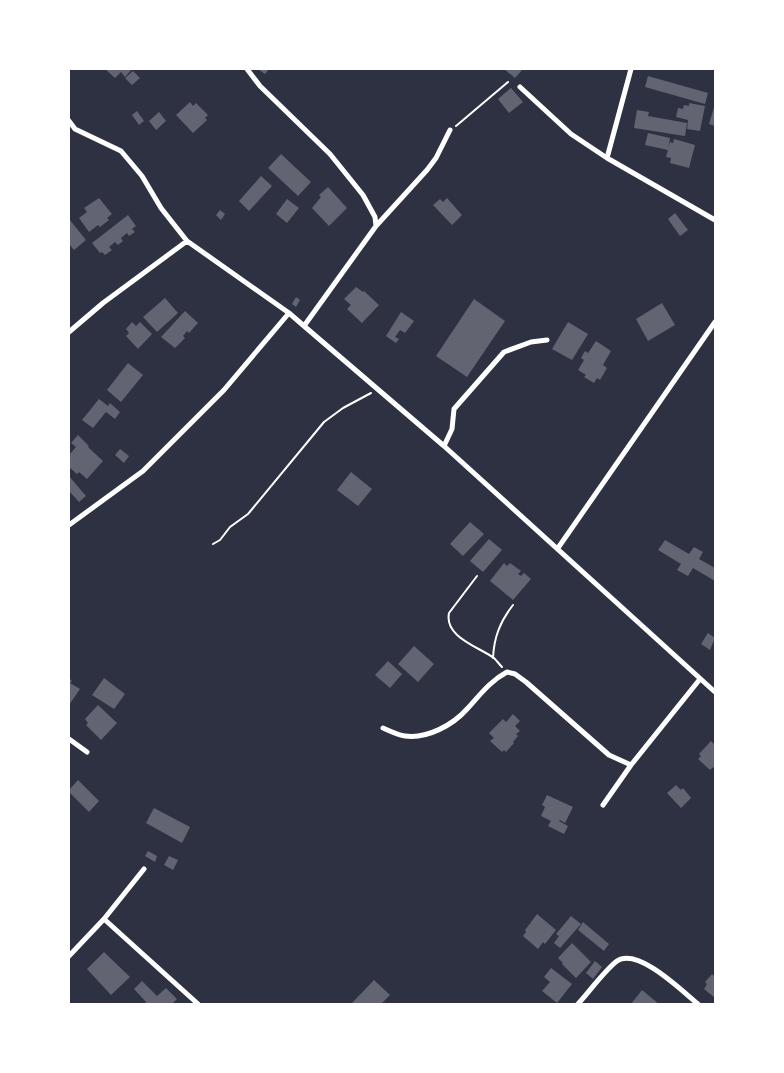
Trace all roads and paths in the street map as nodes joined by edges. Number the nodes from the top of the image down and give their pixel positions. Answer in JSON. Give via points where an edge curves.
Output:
{"nodes":[{"id":1,"x":247,"y":69,"type":"edge"},
{"id":2,"x":630,"y":69,"type":"edge"},
{"id":3,"x":508,"y":82,"type":"dead end"},
{"id":4,"x":520,"y":87,"type":"dead end"},
{"id":5,"x":69,"y":122,"type":"edge"},
{"id":6,"x":450,"y":130,"type":"joint"},
{"id":7,"x":606,"y":158,"type":"junction"},
{"id":8,"x":715,"y":220,"type":"edge"},
{"id":9,"x":376,"y":226,"type":"junction"},
{"id":10,"x":187,"y":241,"type":"junction"},
{"id":11,"x":289,"y":313,"type":"junction"},
{"id":12,"x":715,"y":322,"type":"edge"},
{"id":13,"x":304,"y":326,"type":"junction"},
{"id":14,"x":69,"y":332,"type":"edge"},
{"id":15,"x":547,"y":340,"type":"dead end"},
{"id":16,"x":377,"y":389,"type":"junction"},
{"id":17,"x":444,"y":446,"type":"junction"},
{"id":18,"x":69,"y":525,"type":"edge"},
{"id":19,"x":213,"y":544,"type":"dead end"},
{"id":20,"x":558,"y":548,"type":"junction"},
{"id":21,"x":477,"y":576,"type":"dead end"},
{"id":22,"x":513,"y":605,"type":"dead end"},
{"id":23,"x":493,"y":658,"type":"junction"},
{"id":24,"x":507,"y":672,"type":"junction"},
{"id":25,"x":700,"y":679,"type":"junction"},
{"id":26,"x":715,"y":692,"type":"edge"},
{"id":27,"x":383,"y":728,"type":"dead end"},
{"id":28,"x":69,"y":738,"type":"edge"},
{"id":29,"x":87,"y":752,"type":"dead end"},
{"id":30,"x":631,"y":765,"type":"junction"},
{"id":31,"x":603,"y":805,"type":"dead end"},
{"id":32,"x":144,"y":870,"type":"dead end"},
{"id":33,"x":104,"y":919,"type":"junction"},
{"id":34,"x":69,"y":956,"type":"edge"},
{"id":35,"x":198,"y":1004,"type":"edge"},
{"id":36,"x":578,"y":1004,"type":"edge"},
{"id":37,"x":698,"y":1004,"type":"edge"}],
"edges":[{"from":1,"to":9,"type":"street","via":[[260,86],[330,154],[363,195],[375,217]]},
{"from":2,"to":7,"type":"street"},
{"from":3,"to":6,"type":"path"},
{"from":4,"to":7,"type":"street","via":[[571,134]]},
{"from":5,"to":10,"type":"street","via":[[74,129],[121,151]]},
{"from":6,"to":9,"type":"street","via":[[427,170]]},
{"from":7,"to":8,"type":"street"},
{"from":9,"to":13,"type":"street"},
{"from":10,"to":11,"type":"street"},
{"from":10,"to":14,"type":"street"},
{"from":11,"to":13,"type":"street"},
{"from":11,"to":18,"type":"street","via":[[224,390],[143,471]]},
{"from":12,"to":20,"type":"street"},
{"from":13,"to":16,"type":"street"},
{"from":15,"to":17,"type":"street","via":[[504,352],[454,409],[452,429]]},
{"from":16,"to":17,"type":"street"},
{"from":16,"to":19,"type":"path","via":[[324,422],[248,514]]},
{"from":17,"to":20,"type":"street"},
{"from":20,"to":25,"type":"street"},
{"from":21,"to":23,"type":"path","via":[[449,613],[448,619],[455,633]]},
{"from":22,"to":23,"type":"path","via":[[494,640]]},
{"from":23,"to":24,"type":"path"},
{"from":24,"to":27,"type":"street","via":[[443,727],[420,736],[404,736]]},
{"from":24,"to":30,"type":"street","via":[[526,682],[609,755]]},
{"from":25,"to":26,"type":"street"},
{"from":25,"to":30,"type":"street"},
{"from":28,"to":29,"type":"street"},
{"from":30,"to":31,"type":"street"},
{"from":32,"to":33,"type":"street"},
{"from":33,"to":34,"type":"street"},
{"from":33,"to":35,"type":"street"},
{"from":36,"to":37,"type":"street","via":[[618,960],[632,958],[645,962]]}]}
